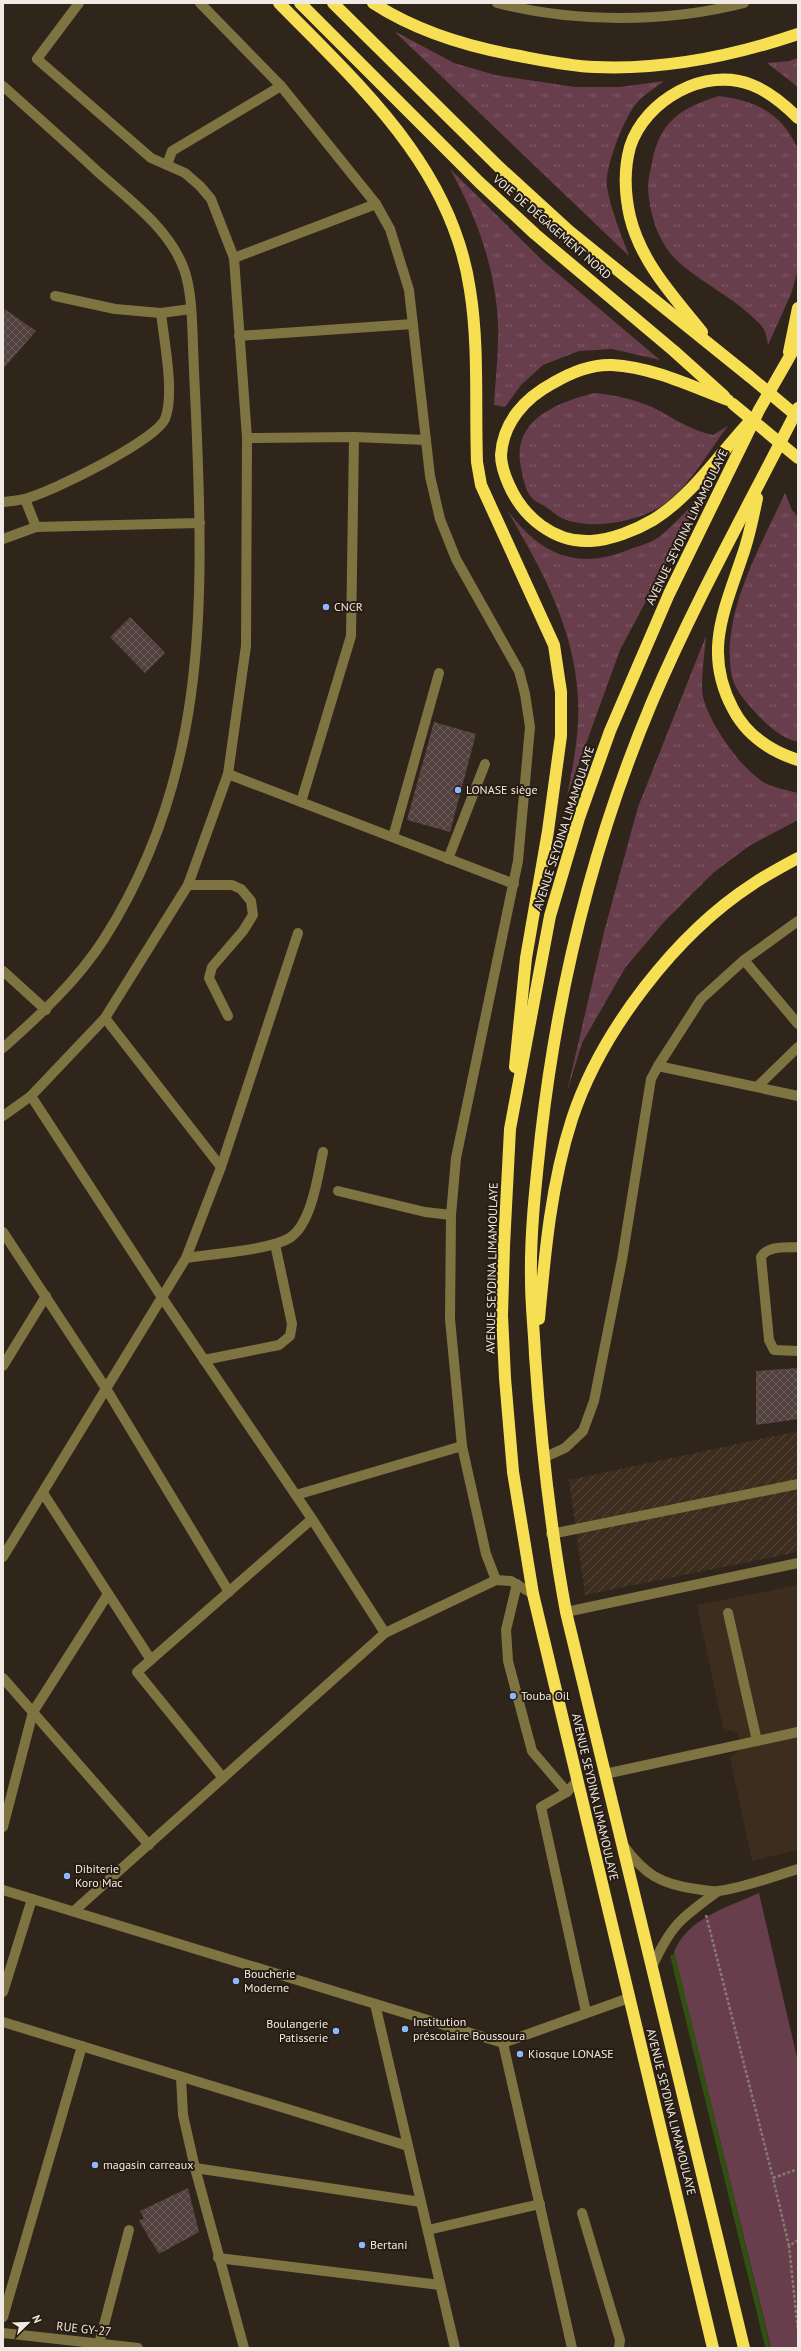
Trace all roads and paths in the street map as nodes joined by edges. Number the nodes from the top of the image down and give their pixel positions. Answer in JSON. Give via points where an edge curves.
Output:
{"nodes":[{"id":1,"x":79,"y":3,"type":"edge"},
{"id":2,"x":200,"y":3,"type":"edge"},
{"id":3,"x":279,"y":3,"type":"edge"},
{"id":4,"x":300,"y":3,"type":"edge"},
{"id":5,"x":333,"y":3,"type":"edge"},
{"id":6,"x":373,"y":3,"type":"edge"},
{"id":7,"x":497,"y":3,"type":"edge"},
{"id":8,"x":559,"y":3,"type":"edge"},
{"id":9,"x":744,"y":3,"type":"edge"},
{"id":10,"x":723,"y":6,"type":"edge"},
{"id":11,"x":555,"y":13,"type":"junction"},
{"id":12,"x":798,"y":34,"type":"edge"},
{"id":13,"x":3,"y":86,"type":"edge"},
{"id":14,"x":281,"y":86,"type":"junction"},
{"id":15,"x":798,"y":118,"type":"edge"},
{"id":16,"x":167,"y":165,"type":"junction"},
{"id":17,"x":376,"y":204,"type":"junction"},
{"id":18,"x":234,"y":258,"type":"junction"},
{"id":19,"x":55,"y":296,"type":"dead end"},
{"id":20,"x":798,"y":308,"type":"edge"},
{"id":21,"x":191,"y":310,"type":"junction"},
{"id":22,"x":161,"y":313,"type":"junction"},
{"id":23,"x":413,"y":324,"type":"junction"},
{"id":24,"x":239,"y":336,"type":"junction"},
{"id":25,"x":798,"y":342,"type":"edge"},
{"id":26,"x":715,"y":348,"type":"junction"},
{"id":27,"x":786,"y":367,"type":"junction"},
{"id":28,"x":730,"y":402,"type":"junction"},
{"id":29,"x":798,"y":408,"type":"edge"},
{"id":30,"x":760,"y":410,"type":"junction"},
{"id":31,"x":798,"y":417,"type":"edge"},
{"id":32,"x":787,"y":430,"type":"junction"},
{"id":33,"x":354,"y":437,"type":"junction"},
{"id":34,"x":247,"y":438,"type":"junction"},
{"id":35,"x":426,"y":440,"type":"junction"},
{"id":36,"x":798,"y":458,"type":"edge"},
{"id":37,"x":760,"y":484,"type":"junction"},
{"id":38,"x":25,"y":499,"type":"junction"},
{"id":39,"x":3,"y":502,"type":"edge"},
{"id":40,"x":200,"y":523,"type":"junction"},
{"id":41,"x":36,"y":528,"type":"junction"},
{"id":42,"x":3,"y":539,"type":"edge"},
{"id":43,"x":439,"y":673,"type":"dead end"},
{"id":44,"x":798,"y":760,"type":"edge"},
{"id":45,"x":485,"y":764,"type":"dead end"},
{"id":46,"x":228,"y":774,"type":"junction"},
{"id":47,"x":301,"y":802,"type":"junction"},
{"id":48,"x":393,"y":837,"type":"junction"},
{"id":49,"x":798,"y":858,"type":"edge"},
{"id":50,"x":448,"y":859,"type":"junction"},
{"id":51,"x":514,"y":884,"type":"junction"},
{"id":52,"x":188,"y":885,"type":"junction"},
{"id":53,"x":798,"y":921,"type":"edge"},
{"id":54,"x":298,"y":933,"type":"dead end"},
{"id":55,"x":744,"y":960,"type":"junction"},
{"id":56,"x":3,"y":971,"type":"edge"},
{"id":57,"x":46,"y":1010,"type":"junction"},
{"id":58,"x":228,"y":1016,"type":"dead end"},
{"id":59,"x":105,"y":1018,"type":"junction"},
{"id":60,"x":798,"y":1024,"type":"edge"},
{"id":61,"x":798,"y":1047,"type":"edge"},
{"id":62,"x":3,"y":1048,"type":"edge"},
{"id":63,"x":658,"y":1066,"type":"junction"},
{"id":64,"x":757,"y":1087,"type":"junction"},
{"id":65,"x":31,"y":1096,"type":"junction"},
{"id":66,"x":798,"y":1096,"type":"edge"},
{"id":67,"x":3,"y":1116,"type":"edge"},
{"id":68,"x":510,"y":1129,"type":"junction"},
{"id":69,"x":323,"y":1152,"type":"dead end"},
{"id":70,"x":221,"y":1167,"type":"junction"},
{"id":71,"x":338,"y":1191,"type":"dead end"},
{"id":72,"x":451,"y":1215,"type":"junction"},
{"id":73,"x":3,"y":1232,"type":"edge"},
{"id":74,"x":275,"y":1244,"type":"junction"},
{"id":75,"x":798,"y":1247,"type":"edge"},
{"id":76,"x":186,"y":1258,"type":"junction"},
{"id":77,"x":46,"y":1296,"type":"junction"},
{"id":78,"x":163,"y":1299,"type":"junction"},
{"id":79,"x":798,"y":1351,"type":"edge"},
{"id":80,"x":204,"y":1360,"type":"junction"},
{"id":81,"x":536,"y":1362,"type":"junction"},
{"id":82,"x":3,"y":1366,"type":"edge"},
{"id":83,"x":107,"y":1390,"type":"junction"},
{"id":84,"x":462,"y":1446,"type":"junction"},
{"id":85,"x":543,"y":1458,"type":"junction"},
{"id":86,"x":798,"y":1484,"type":"edge"},
{"id":87,"x":43,"y":1493,"type":"junction"},
{"id":88,"x":296,"y":1495,"type":"junction"},
{"id":89,"x":312,"y":1519,"type":"junction"},
{"id":90,"x":551,"y":1534,"type":"junction"},
{"id":91,"x":3,"y":1558,"type":"edge"},
{"id":92,"x":798,"y":1562,"type":"edge"},
{"id":93,"x":496,"y":1580,"type":"junction"},
{"id":94,"x":517,"y":1584,"type":"junction"},
{"id":95,"x":229,"y":1592,"type":"junction"},
{"id":96,"x":108,"y":1594,"type":"junction"},
{"id":97,"x":533,"y":1594,"type":"junction"},
{"id":98,"x":566,"y":1612,"type":"junction"},
{"id":99,"x":728,"y":1613,"type":"dead end"},
{"id":100,"x":385,"y":1633,"type":"junction"},
{"id":101,"x":151,"y":1660,"type":"junction"},
{"id":102,"x":3,"y":1678,"type":"edge"},
{"id":103,"x":33,"y":1712,"type":"junction"},
{"id":104,"x":798,"y":1732,"type":"edge"},
{"id":105,"x":756,"y":1741,"type":"junction"},
{"id":106,"x":605,"y":1774,"type":"junction"},
{"id":107,"x":223,"y":1778,"type":"junction"},
{"id":108,"x":577,"y":1781,"type":"junction"},
{"id":109,"x":567,"y":1792,"type":"junction"},
{"id":110,"x":3,"y":1826,"type":"edge"},
{"id":111,"x":622,"y":1843,"type":"junction"},
{"id":112,"x":149,"y":1844,"type":"junction"},
{"id":113,"x":798,"y":1869,"type":"edge"},
{"id":114,"x":3,"y":1890,"type":"edge"},
{"id":115,"x":717,"y":1892,"type":"junction"},
{"id":116,"x":32,"y":1899,"type":"junction"},
{"id":117,"x":74,"y":1911,"type":"junction"},
{"id":118,"x":706,"y":1912,"type":"dead end"},
{"id":119,"x":652,"y":1967,"type":"junction"},
{"id":120,"x":3,"y":1992,"type":"edge"},
{"id":121,"x":629,"y":1998,"type":"junction"},
{"id":122,"x":375,"y":2004,"type":"junction"},
{"id":123,"x":586,"y":2012,"type":"junction"},
{"id":124,"x":3,"y":2022,"type":"edge"},
{"id":125,"x":503,"y":2043,"type":"junction"},
{"id":126,"x":82,"y":2046,"type":"junction"},
{"id":127,"x":182,"y":2077,"type":"junction"},
{"id":128,"x":408,"y":2146,"type":"junction"},
{"id":129,"x":195,"y":2168,"type":"junction"},
{"id":130,"x":795,"y":2170,"type":"dead end"},
{"id":131,"x":773,"y":2178,"type":"junction"},
{"id":132,"x":421,"y":2202,"type":"junction"},
{"id":133,"x":540,"y":2204,"type":"junction"},
{"id":134,"x":582,"y":2213,"type":"dead end"},
{"id":135,"x":129,"y":2230,"type":"dead end"},
{"id":136,"x":428,"y":2230,"type":"junction"},
{"id":137,"x":798,"y":2240,"type":"edge"},
{"id":138,"x":789,"y":2246,"type":"junction"},
{"id":139,"x":218,"y":2258,"type":"junction"},
{"id":140,"x":440,"y":2285,"type":"junction"},
{"id":141,"x":3,"y":2317,"type":"edge"},
{"id":142,"x":798,"y":2331,"type":"edge"},
{"id":143,"x":3,"y":2333,"type":"edge"},
{"id":144,"x":100,"y":2344,"type":"junction"},
{"id":145,"x":138,"y":2348,"type":"edge"},
{"id":146,"x":244,"y":2348,"type":"edge"},
{"id":147,"x":455,"y":2348,"type":"edge"},
{"id":148,"x":572,"y":2348,"type":"edge"},
{"id":149,"x":619,"y":2348,"type":"edge"},
{"id":150,"x":713,"y":2348,"type":"edge"},
{"id":151,"x":744,"y":2348,"type":"edge"}],
"edges":[{"from":1,"to":16,"type":"street","via":[[37,59],[151,158]]},
{"from":2,"to":14,"type":"street"},
{"from":3,"to":68,"type":"highway","via":[[362,87],[394,125],[417,154],[443,203],[465,262],[470,290],[476,462],[481,485],[554,646],[561,692],[560,736],[548,831],[524,974]]},
{"from":4,"to":28,"type":"highway","name":"VOIE DE DÉGAGEMENT NORD","via":[[479,182],[535,234],[674,351]]},
{"from":5,"to":26,"type":"highway","name":"VOIE DE DÉGAGEMENT NORD","via":[[499,167],[558,220]]},
{"from":6,"to":12,"type":"highway","via":[[423,30],[470,47],[551,62],[596,67],[692,61],[758,47]]},
{"from":7,"to":11,"type":"street"},
{"from":8,"to":11,"type":"street"},
{"from":9,"to":10,"type":"street"},
{"from":10,"to":11,"type":"street","via":[[677,15],[615,18]]},
{"from":13,"to":21,"type":"street","via":[[145,214],[168,240],[184,269]]},
{"from":14,"to":16,"type":"street","via":[[172,150]]},
{"from":14,"to":17,"type":"street"},
{"from":15,"to":26,"type":"highway","via":[[769,93],[751,84],[730,79],[710,80],[691,85],[654,109],[640,126],[630,147],[626,171],[627,195],[637,238],[654,272]]},
{"from":16,"to":18,"type":"street","via":[[185,173],[211,199]]},
{"from":17,"to":18,"type":"street"},
{"from":17,"to":23,"type":"street","via":[[390,229],[400,259],[409,290]]},
{"from":18,"to":24,"type":"street"},
{"from":19,"to":22,"type":"street","via":[[115,309]]},
{"from":20,"to":27,"type":"highway"},
{"from":21,"to":22,"type":"street"},
{"from":21,"to":40,"type":"street"},
{"from":22,"to":38,"type":"street","via":[[170,396],[164,420],[151,434],[88,472]]},
{"from":23,"to":24,"type":"street"},
{"from":23,"to":35,"type":"street"},
{"from":24,"to":34,"type":"street"},
{"from":25,"to":27,"type":"highway","name":"AVENUE SEYDINA LIMAMOULAYE"},
{"from":26,"to":31,"type":"highway","name":"VOIE DE DÉGAGEMENT NORD","bridge":true},
{"from":27,"to":30,"type":"highway","name":"AVENUE SEYDINA LIMAMOULAYE"},
{"from":28,"to":30,"type":"highway","via":[[636,368],[610,364],[589,367],[566,375],[545,387],[528,399],[514,416],[501,456],[505,476],[515,498],[529,516],[544,528],[568,538],[591,541],[612,537],[653,520],[674,504]]},
{"from":28,"to":36,"type":"highway","name":"VOIE DE DÉGAGEMENT NORD","bridge":true},
{"from":29,"to":32,"type":"highway","name":"AVENUE SEYDINA LIMAMOULAYE"},
{"from":30,"to":68,"type":"highway","name":"AVENUE SEYDINA LIMAMOULAYE","via":[[669,594],[610,731],[579,818],[550,916]]},
{"from":31,"to":32,"type":"highway"},
{"from":32,"to":37,"type":"highway","name":"AVENUE SEYDINA LIMAMOULAYE"},
{"from":33,"to":34,"type":"street"},
{"from":33,"to":35,"type":"street"},
{"from":33,"to":47,"type":"street","via":[[351,636]]},
{"from":34,"to":46,"type":"street","via":[[246,646]]},
{"from":35,"to":51,"type":"street","via":[[430,476],[440,520],[456,559],[519,672],[525,694],[530,727]]},
{"from":37,"to":44,"type":"highway","via":[[748,536],[719,627],[719,674],[725,695],[749,732],[780,753]]},
{"from":37,"to":81,"type":"highway","name":"AVENUE SEYDINA LIMAMOULAYE","via":[[687,625],[652,702],[626,770],[577,925],[548,1079],[537,1176],[531,1278]]},
{"from":38,"to":39,"type":"street"},
{"from":38,"to":41,"type":"street"},
{"from":40,"to":41,"type":"street"},
{"from":40,"to":57,"type":"street","via":[[199,622],[194,684],[186,735],[163,816],[146,859],[103,940],[78,974]]},
{"from":41,"to":42,"type":"street"},
{"from":43,"to":48,"type":"street"},
{"from":45,"to":50,"type":"street"},
{"from":46,"to":47,"type":"street"},
{"from":46,"to":52,"type":"street"},
{"from":47,"to":48,"type":"street"},
{"from":48,"to":50,"type":"street"},
{"from":49,"to":81,"type":"highway","via":[[753,884],[673,953],[644,987],[616,1028],[592,1072],[572,1119],[546,1238]]},
{"from":50,"to":51,"type":"street"},
{"from":51,"to":72,"type":"street","via":[[456,1158]]},
{"from":52,"to":58,"type":"street","via":[[232,885],[242,889],[251,901],[253,915],[212,968],[209,978]]},
{"from":52,"to":59,"type":"street"},
{"from":53,"to":55,"type":"street"},
{"from":54,"to":70,"type":"street"},
{"from":55,"to":60,"type":"street"},
{"from":55,"to":63,"type":"street","via":[[701,999]]},
{"from":56,"to":57,"type":"street"},
{"from":57,"to":62,"type":"street"},
{"from":59,"to":65,"type":"street"},
{"from":59,"to":70,"type":"street"},
{"from":61,"to":64,"type":"street"},
{"from":63,"to":64,"type":"street"},
{"from":63,"to":85,"type":"street","via":[[651,1079],[622,1260],[594,1401],[583,1432],[565,1448]]},
{"from":64,"to":66,"type":"street"},
{"from":65,"to":67,"type":"street"},
{"from":65,"to":78,"type":"street"},
{"from":68,"to":97,"type":"highway","name":"AVENUE SEYDINA LIMAMOULAYE","via":[[503,1254],[505,1378],[513,1472]]},
{"from":69,"to":74,"type":"street","via":[[311,1202],[300,1225],[292,1236]]},
{"from":70,"to":76,"type":"street"},
{"from":71,"to":72,"type":"street","via":[[425,1212]]},
{"from":72,"to":84,"type":"street","via":[[450,1318]]},
{"from":73,"to":77,"type":"street"},
{"from":74,"to":76,"type":"street"},
{"from":74,"to":80,"type":"street","via":[[292,1324],[290,1336],[279,1345]]},
{"from":75,"to":79,"type":"street","via":[[770,1249],[761,1257],[769,1340],[774,1350]]},
{"from":76,"to":78,"type":"street"},
{"from":77,"to":82,"type":"street"},
{"from":77,"to":83,"type":"street"},
{"from":78,"to":80,"type":"street"},
{"from":78,"to":83,"type":"street"},
{"from":80,"to":88,"type":"street"},
{"from":81,"to":85,"type":"highway","name":"AVENUE SEYDINA LIMAMOULAYE"},
{"from":83,"to":87,"type":"street"},
{"from":83,"to":95,"type":"street"},
{"from":84,"to":88,"type":"street"},
{"from":84,"to":93,"type":"street","via":[[486,1554]]},
{"from":85,"to":90,"type":"highway","name":"AVENUE SEYDINA LIMAMOULAYE"},
{"from":86,"to":90,"type":"street"},
{"from":87,"to":91,"type":"street"},
{"from":87,"to":96,"type":"street"},
{"from":88,"to":89,"type":"street"},
{"from":89,"to":95,"type":"street"},
{"from":89,"to":100,"type":"street"},
{"from":90,"to":98,"type":"highway","name":"AVENUE SEYDINA LIMAMOULAYE"},
{"from":92,"to":98,"type":"street"},
{"from":93,"to":94,"type":"street","via":[[507,1580]]},
{"from":93,"to":100,"type":"street"},
{"from":94,"to":97,"type":"street"},
{"from":94,"to":109,"type":"street","via":[[506,1630],[508,1661],[532,1751]]},
{"from":95,"to":101,"type":"street"},
{"from":96,"to":101,"type":"street"},
{"from":96,"to":103,"type":"street"},
{"from":97,"to":108,"type":"highway","name":"AVENUE SEYDINA LIMAMOULAYE"},
{"from":98,"to":106,"type":"highway","name":"AVENUE SEYDINA LIMAMOULAYE"},
{"from":99,"to":105,"type":"street"},
{"from":100,"to":107,"type":"street"},
{"from":101,"to":107,"type":"street","via":[[137,1672]]},
{"from":102,"to":103,"type":"street"},
{"from":103,"to":110,"type":"street"},
{"from":103,"to":112,"type":"street"},
{"from":104,"to":105,"type":"street"},
{"from":105,"to":106,"type":"street"},
{"from":106,"to":111,"type":"highway","name":"AVENUE SEYDINA LIMAMOULAYE"},
{"from":107,"to":112,"type":"street"},
{"from":108,"to":109,"type":"street"},
{"from":108,"to":121,"type":"highway","name":"AVENUE SEYDINA LIMAMOULAYE"},
{"from":109,"to":123,"type":"street","via":[[541,1807]]},
{"from":111,"to":115,"type":"street","via":[[635,1861],[648,1873],[664,1882]]},
{"from":111,"to":119,"type":"highway","name":"AVENUE SEYDINA LIMAMOULAYE"},
{"from":112,"to":117,"type":"street"},
{"from":113,"to":115,"type":"street"},
{"from":114,"to":116,"type":"street"},
{"from":115,"to":119,"type":"street","via":[[683,1916],[671,1929]]},
{"from":116,"to":117,"type":"street"},
{"from":116,"to":120,"type":"street"},
{"from":117,"to":122,"type":"street"},
{"from":118,"to":131,"type":"path"},
{"from":119,"to":151,"type":"highway","name":"AVENUE SEYDINA LIMAMOULAYE"},
{"from":121,"to":123,"type":"street"},
{"from":121,"to":150,"type":"highway","name":"AVENUE SEYDINA LIMAMOULAYE"},
{"from":122,"to":125,"type":"street"},
{"from":122,"to":128,"type":"street"},
{"from":123,"to":125,"type":"street"},
{"from":124,"to":126,"type":"street"},
{"from":125,"to":133,"type":"street"},
{"from":126,"to":127,"type":"street"},
{"from":126,"to":141,"type":"street"},
{"from":127,"to":128,"type":"street"},
{"from":127,"to":129,"type":"street","via":[[183,2115]]},
{"from":128,"to":132,"type":"street"},
{"from":129,"to":132,"type":"street"},
{"from":129,"to":139,"type":"street"},
{"from":130,"to":131,"type":"path"},
{"from":131,"to":138,"type":"path"},
{"from":132,"to":136,"type":"street"},
{"from":133,"to":136,"type":"street"},
{"from":133,"to":148,"type":"street"},
{"from":134,"to":149,"type":"street","via":[[620,2340]]},
{"from":135,"to":144,"type":"street"},
{"from":136,"to":140,"type":"street"},
{"from":137,"to":138,"type":"path"},
{"from":138,"to":142,"type":"path"},
{"from":139,"to":140,"type":"street"},
{"from":139,"to":146,"type":"street"},
{"from":140,"to":147,"type":"street"},
{"from":143,"to":144,"type":"street","name":"RUE GY-27"},
{"from":144,"to":145,"type":"street","name":"RUE GY-27"}]}
